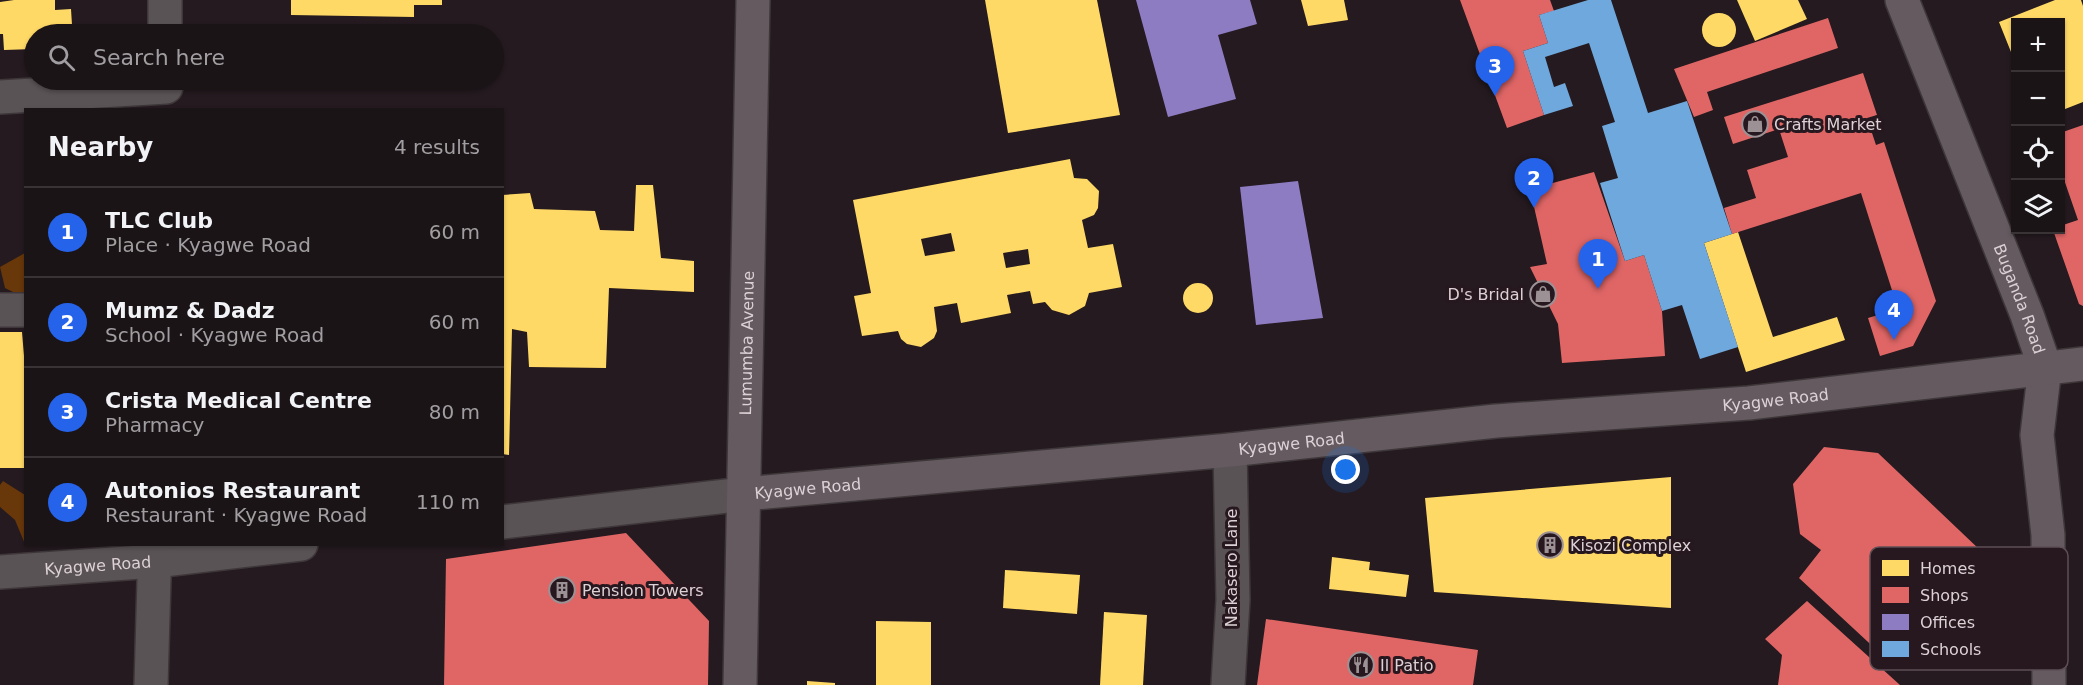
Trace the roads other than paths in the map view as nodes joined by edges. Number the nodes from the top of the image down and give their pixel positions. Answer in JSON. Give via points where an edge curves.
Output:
{"nodes":[{"id":1,"x":165,"y":0,"type":"edge"},
{"id":2,"x":753,"y":0,"type":"edge"},
{"id":3,"x":1902,"y":0,"type":"edge"},
{"id":4,"x":165,"y":24,"type":"edge"},
{"id":5,"x":166,"y":92,"type":"edge"},
{"id":6,"x":0,"y":97,"type":"edge"},
{"id":7,"x":0,"y":310,"type":"edge"},
{"id":8,"x":24,"y":310,"type":"edge"},
{"id":9,"x":2083,"y":364,"type":"edge"},
{"id":10,"x":2045,"y":367,"type":"junction"},
{"id":11,"x":1230,"y":450,"type":"junction"},
{"id":12,"x":744,"y":494,"type":"junction"},
{"id":13,"x":504,"y":522,"type":"edge"},
{"id":14,"x":269,"y":546,"type":"edge"},
{"id":15,"x":2048,"y":547,"type":"edge"},
{"id":16,"x":155,"y":553,"type":"edge"},
{"id":17,"x":0,"y":572,"type":"edge"},
{"id":18,"x":2049,"y":670,"type":"edge"},
{"id":19,"x":151,"y":685,"type":"edge"},
{"id":20,"x":740,"y":685,"type":"edge"},
{"id":21,"x":1228,"y":685,"type":"edge"},
{"id":22,"x":2049,"y":685,"type":"edge"}],
"edges":[{"from":1,"to":4,"type":"street"},
{"from":2,"to":12,"type":"main road","name":"Lumumba Avenue"},
{"from":3,"to":10,"type":"main road","name":"Buganda Road"},
{"from":5,"to":6,"type":"street"},
{"from":7,"to":8,"type":"street"},
{"from":9,"to":10,"type":"main road","name":"Kyagwe Road"},
{"from":10,"to":11,"type":"main road","name":"Kyagwe Road","via":[[1749,403],[1496,421]]},
{"from":10,"to":15,"type":"main road","name":"Buganda Road","via":[[2037,435]]},
{"from":11,"to":12,"type":"main road","name":"Kyagwe Road"},
{"from":11,"to":21,"type":"street","name":"Nakasero Lane","via":[[1233,600]]},
{"from":12,"to":13,"type":"street","name":"Kyagwe Road"},
{"from":12,"to":20,"type":"main road","name":"Lumumba Avenue"},
{"from":14,"to":16,"type":"street","name":"Kyagwe Road"},
{"from":16,"to":17,"type":"street","name":"Kyagwe Road"},
{"from":16,"to":19,"type":"street"},
{"from":18,"to":22,"type":"main road","name":"Buganda Road"}]}
